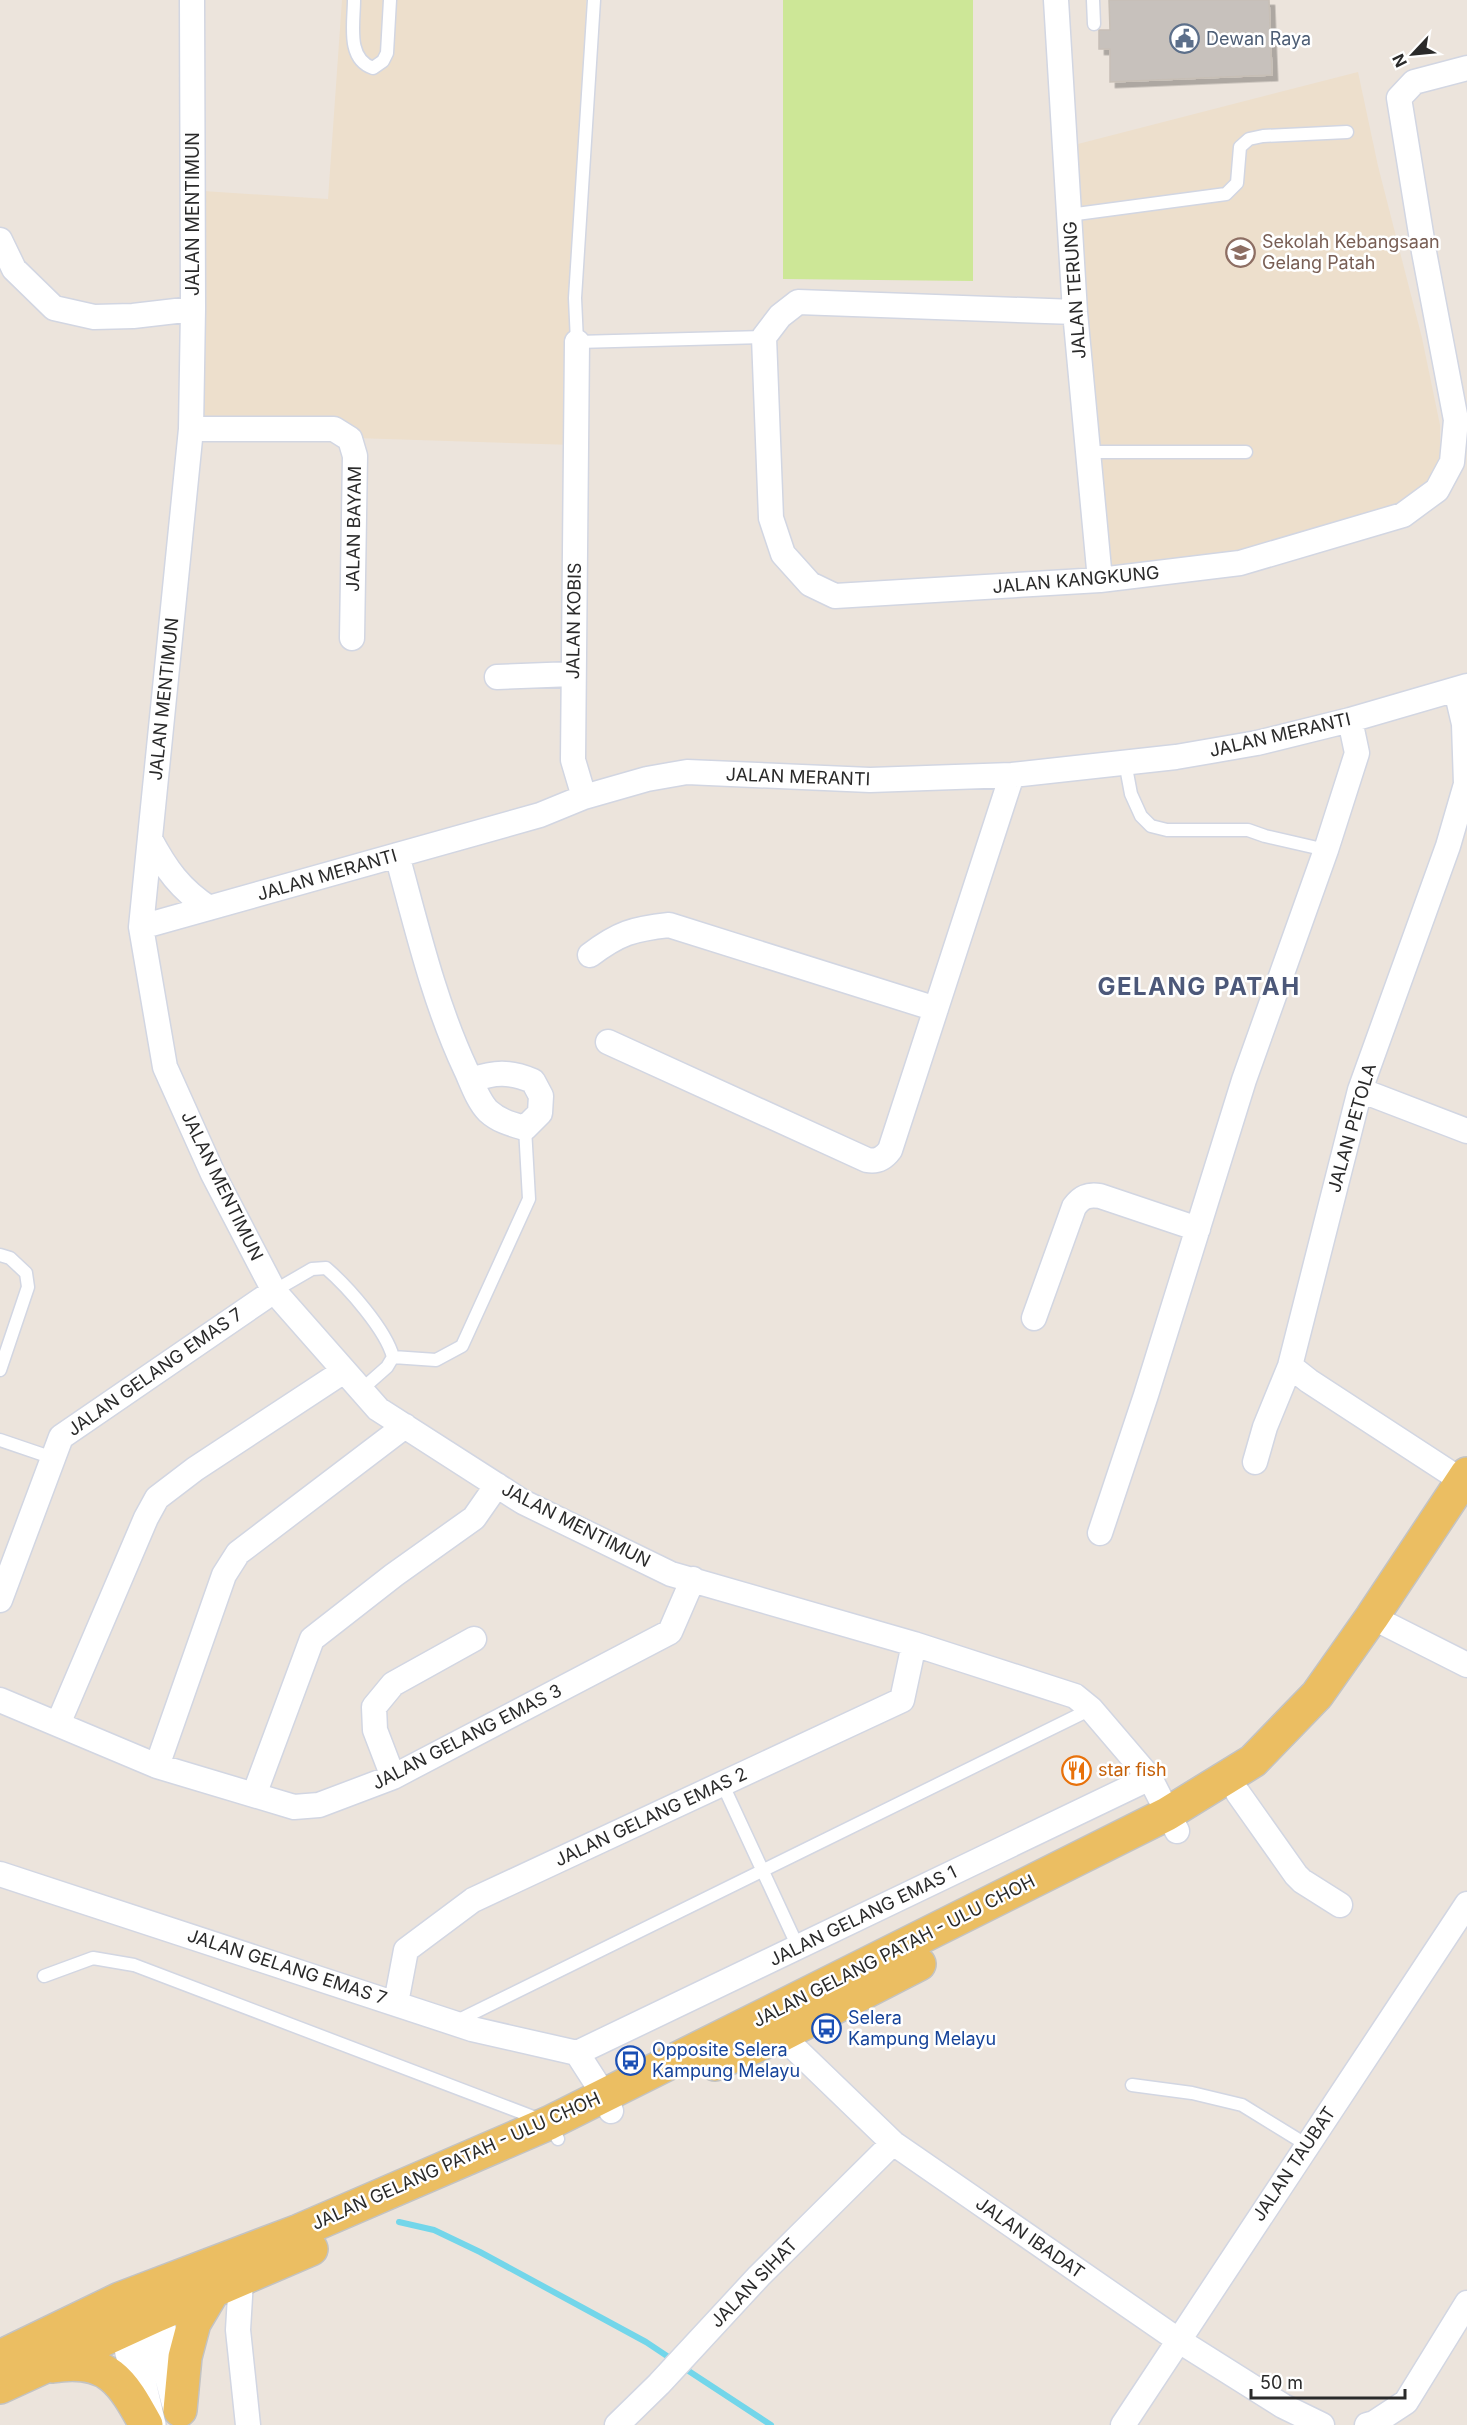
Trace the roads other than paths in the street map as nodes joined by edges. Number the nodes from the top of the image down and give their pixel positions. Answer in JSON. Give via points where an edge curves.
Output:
{"nodes":[{"id":1,"x":192,"y":0,"type":"edge"},
{"id":2,"x":354,"y":0,"type":"edge"},
{"id":3,"x":390,"y":0,"type":"edge"},
{"id":4,"x":594,"y":0,"type":"edge"},
{"id":5,"x":1056,"y":0,"type":"edge"},
{"id":6,"x":1093,"y":0,"type":"edge"},
{"id":7,"x":1094,"y":24,"type":"dead end"},
{"id":8,"x":1467,"y":68,"type":"edge"},
{"id":9,"x":1347,"y":132,"type":"dead end"},
{"id":10,"x":1069,"y":215,"type":"junction"},
{"id":11,"x":0,"y":240,"type":"edge"},
{"id":12,"x":194,"y":309,"type":"junction"},
{"id":13,"x":1075,"y":312,"type":"junction"},
{"id":14,"x":764,"y":337,"type":"junction"},
{"id":15,"x":577,"y":342,"type":"junction"},
{"id":16,"x":191,"y":429,"type":"junction"},
{"id":17,"x":1088,"y":452,"type":"junction"},
{"id":18,"x":1246,"y":452,"type":"dead end"},
{"id":19,"x":1100,"y":580,"type":"junction"},
{"id":20,"x":352,"y":638,"type":"dead end"},
{"id":21,"x":573,"y":674,"type":"junction"},
{"id":22,"x":497,"y":676,"type":"dead end"},
{"id":23,"x":1462,"y":688,"type":"edge"},
{"id":24,"x":1350,"y":720,"type":"junction"},
{"id":25,"x":1125,"y":762,"type":"junction"},
{"id":26,"x":1012,"y":775,"type":"junction"},
{"id":27,"x":1466,"y":784,"type":"edge"},
{"id":28,"x":584,"y":797,"type":"junction"},
{"id":29,"x":150,"y":839,"type":"junction"},
{"id":30,"x":1326,"y":850,"type":"junction"},
{"id":31,"x":397,"y":855,"type":"junction"},
{"id":32,"x":209,"y":908,"type":"junction"},
{"id":33,"x":141,"y":927,"type":"junction"},
{"id":34,"x":590,"y":955,"type":"dead end"},
{"id":35,"x":936,"y":1009,"type":"junction"},
{"id":36,"x":609,"y":1042,"type":"dead end"},
{"id":37,"x":471,"y":1080,"type":"junction"},
{"id":38,"x":1360,"y":1090,"type":"junction"},
{"id":39,"x":525,"y":1128,"type":"junction"},
{"id":40,"x":1467,"y":1131,"type":"edge"},
{"id":41,"x":1198,"y":1229,"type":"junction"},
{"id":42,"x":0,"y":1256,"type":"edge"},
{"id":43,"x":274,"y":1291,"type":"junction"},
{"id":44,"x":1034,"y":1318,"type":"dead end"},
{"id":45,"x":393,"y":1357,"type":"junction"},
{"id":46,"x":1290,"y":1366,"type":"junction"},
{"id":47,"x":0,"y":1370,"type":"edge"},
{"id":48,"x":344,"y":1371,"type":"junction"},
{"id":49,"x":361,"y":1390,"type":"junction"},
{"id":50,"x":405,"y":1426,"type":"junction"},
{"id":51,"x":0,"y":1440,"type":"edge"},
{"id":52,"x":53,"y":1458,"type":"junction"},
{"id":53,"x":1256,"y":1462,"type":"dead end"},
{"id":54,"x":497,"y":1485,"type":"junction"},
{"id":55,"x":1466,"y":1485,"type":"edge"},
{"id":56,"x":1100,"y":1533,"type":"dead end"},
{"id":57,"x":693,"y":1579,"type":"junction"},
{"id":58,"x":0,"y":1600,"type":"edge"},
{"id":59,"x":1379,"y":1621,"type":"junction"},
{"id":60,"x":474,"y":1639,"type":"dead end"},
{"id":61,"x":914,"y":1644,"type":"junction"},
{"id":62,"x":1467,"y":1665,"type":"edge"},
{"id":63,"x":0,"y":1700,"type":"edge"},
{"id":64,"x":1091,"y":1709,"type":"junction"},
{"id":65,"x":58,"y":1724,"type":"junction"},
{"id":66,"x":157,"y":1766,"type":"junction"},
{"id":67,"x":393,"y":1777,"type":"junction"},
{"id":68,"x":1150,"y":1778,"type":"junction"},
{"id":69,"x":722,"y":1783,"type":"junction"},
{"id":70,"x":1238,"y":1793,"type":"junction"},
{"id":71,"x":254,"y":1795,"type":"junction"},
{"id":72,"x":1172,"y":1822,"type":"junction"},
{"id":73,"x":763,"y":1871,"type":"junction"},
{"id":74,"x":0,"y":1874,"type":"edge"},
{"id":75,"x":1340,"y":1905,"type":"dead end"},
{"id":76,"x":1464,"y":1915,"type":"edge"},
{"id":77,"x":798,"y":1947,"type":"junction"},
{"id":78,"x":44,"y":1976,"type":"dead end"},
{"id":79,"x":396,"y":2003,"type":"junction"},
{"id":80,"x":454,"y":2023,"type":"junction"},
{"id":81,"x":776,"y":2024,"type":"junction"},
{"id":82,"x":577,"y":2053,"type":"junction"},
{"id":83,"x":1132,"y":2085,"type":"dead end"},
{"id":84,"x":608,"y":2103,"type":"junction"},
{"id":85,"x":553,"y":2131,"type":"junction"},
{"id":86,"x":893,"y":2143,"type":"junction"},
{"id":87,"x":1307,"y":2145,"type":"junction"},
{"id":88,"x":227,"y":2285,"type":"junction"},
{"id":89,"x":138,"y":2307,"type":"junction"},
{"id":90,"x":1464,"y":2313,"type":"edge"},
{"id":91,"x":1178,"y":2340,"type":"junction"},
{"id":92,"x":0,"y":2357,"type":"edge"},
{"id":93,"x":39,"y":2368,"type":"junction"},
{"id":94,"x":0,"y":2387,"type":"edge"},
{"id":95,"x":182,"y":2418,"type":"edge"},
{"id":96,"x":147,"y":2425,"type":"edge"},
{"id":97,"x":248,"y":2425,"type":"edge"},
{"id":98,"x":616,"y":2425,"type":"edge"},
{"id":99,"x":1123,"y":2425,"type":"edge"},
{"id":100,"x":1322,"y":2425,"type":"edge"},
{"id":101,"x":1367,"y":2425,"type":"edge"}],
"edges":[{"from":1,"to":12,"type":"street","name":"JALAN MENTIMUN"},
{"from":2,"to":3,"type":"lane","via":[[354,46],[363,65],[373,68],[387,53]]},
{"from":4,"to":15,"type":"lane","via":[[575,298]]},
{"from":5,"to":10,"type":"street","name":"JALAN TERUNG"},
{"from":6,"to":7,"type":"lane"},
{"from":8,"to":19,"type":"street","name":"JALAN KANGKUNG","via":[[1414,82],[1399,98],[1456,420],[1452,462],[1437,490],[1403,516],[1239,562]]},
{"from":9,"to":10,"type":"lane","via":[[1249,140],[1240,147],[1237,183],[1226,194]]},
{"from":10,"to":13,"type":"street","name":"JALAN TERUNG"},
{"from":11,"to":12,"type":"street","via":[[14,269],[54,308],[94,317]]},
{"from":12,"to":16,"type":"street","name":"JALAN MENTIMUN"},
{"from":13,"to":14,"type":"street","via":[[798,302],[780,316]]},
{"from":13,"to":17,"type":"street","name":"JALAN TERUNG"},
{"from":14,"to":15,"type":"lane"},
{"from":14,"to":19,"type":"street","name":"JALAN KANGKUNG","via":[[771,518],[783,554],[810,584],[835,596]]},
{"from":15,"to":21,"type":"street","name":"JALAN KOBIS"},
{"from":16,"to":20,"type":"street","name":"JALAN BAYAM","via":[[334,429],[350,439],[356,456]]},
{"from":16,"to":29,"type":"street","name":"JALAN MENTIMUN"},
{"from":17,"to":18,"type":"lane"},
{"from":17,"to":19,"type":"street","name":"JALAN TERUNG"},
{"from":21,"to":22,"type":"street"},
{"from":21,"to":28,"type":"street","name":"JALAN KOBIS","via":[[573,760]]},
{"from":23,"to":24,"type":"street","name":"JALAN MERANTI"},
{"from":23,"to":27,"type":"street","name":"JALAN PETOLA"},
{"from":24,"to":25,"type":"street","name":"JALAN MERANTI","via":[[1257,743]]},
{"from":24,"to":30,"type":"street","via":[[1357,753]]},
{"from":25,"to":26,"type":"street","name":"JALAN MERANTI"},
{"from":25,"to":30,"type":"lane","via":[[1131,794],[1141,816],[1151,826],[1167,830],[1248,830]]},
{"from":26,"to":28,"type":"street","name":"JALAN MERANTI","via":[[870,780],[687,772]]},
{"from":26,"to":35,"type":"street"},
{"from":27,"to":38,"type":"street","name":"JALAN PETOLA","via":[[1448,846]]},
{"from":28,"to":31,"type":"street","name":"JALAN MERANTI","via":[[540,815]]},
{"from":29,"to":32,"type":"street","via":[[188,895]]},
{"from":29,"to":33,"type":"street","name":"JALAN MENTIMUN"},
{"from":30,"to":41,"type":"street","via":[[1244,1080]]},
{"from":31,"to":32,"type":"street","name":"JALAN MERANTI"},
{"from":31,"to":37,"type":"street","via":[[431,977],[452,1040]]},
{"from":32,"to":33,"type":"street","name":"JALAN MERANTI"},
{"from":33,"to":43,"type":"street","name":"JALAN MENTIMUN","via":[[165,1067],[213,1174]]},
{"from":34,"to":35,"type":"street","via":[[614,938],[640,928],[669,925]]},
{"from":35,"to":36,"type":"street","via":[[890,1150],[874,1161]]},
{"from":37,"to":39,"type":"street","via":[[487,1109],[503,1122]]},
{"from":37,"to":39,"type":"street","via":[[491,1074],[515,1074],[533,1081],[541,1096],[540,1113]]},
{"from":38,"to":40,"type":"street"},
{"from":38,"to":46,"type":"street","name":"JALAN PETOLA"},
{"from":39,"to":45,"type":"lane","via":[[529,1199],[462,1346],[436,1360]]},
{"from":41,"to":44,"type":"street","via":[[1100,1196],[1084,1197],[1074,1207]]},
{"from":41,"to":56,"type":"street"},
{"from":42,"to":47,"type":"lane","via":[[10,1258],[26,1273],[28,1287]]},
{"from":43,"to":45,"type":"lane","via":[[312,1269],[326,1268],[389,1342]]},
{"from":43,"to":48,"type":"street","name":"JALAN MENTIMUN"},
{"from":43,"to":52,"type":"street","name":"JALAN GELANG EMAS 7","via":[[61,1437]]},
{"from":45,"to":49,"type":"lane"},
{"from":46,"to":53,"type":"street","name":"JALAN PETOLA","via":[[1265,1427]]},
{"from":46,"to":55,"type":"street"},
{"from":48,"to":49,"type":"street","name":"JALAN MENTIMUN"},
{"from":48,"to":65,"type":"street","via":[[157,1498]]},
{"from":49,"to":50,"type":"street","name":"JALAN MENTIMUN","via":[[378,1409]]},
{"from":50,"to":54,"type":"street","name":"JALAN MENTIMUN"},
{"from":50,"to":66,"type":"street","via":[[238,1553],[224,1575]]},
{"from":51,"to":52,"type":"lane"},
{"from":52,"to":58,"type":"street","name":"JALAN GELANG EMAS 7"},
{"from":54,"to":57,"type":"street","name":"JALAN MENTIMUN","via":[[523,1502],[671,1574]]},
{"from":54,"to":71,"type":"street","via":[[474,1518],[312,1639]]},
{"from":55,"to":59,"type":"main road","name":"JALAN GELANG PATAH - ULU CHOH"},
{"from":57,"to":61,"type":"street","name":"JALAN MENTIMUN"},
{"from":57,"to":67,"type":"street","name":"JALAN GELANG EMAS 3","via":[[670,1632]]},
{"from":59,"to":62,"type":"street"},
{"from":59,"to":70,"type":"main road","name":"JALAN GELANG PATAH - ULU CHOH","via":[[1327,1705],[1265,1776]]},
{"from":59,"to":72,"type":"main road","name":"JALAN GELANG PATAH - ULU CHOH","via":[[1317,1695],[1253,1761]]},
{"from":60,"to":67,"type":"street","via":[[393,1684],[374,1707],[375,1730]]},
{"from":61,"to":64,"type":"street","name":"JALAN MENTIMUN","via":[[1075,1696]]},
{"from":61,"to":69,"type":"street","name":"JALAN GELANG EMAS 2","via":[[902,1700]]},
{"from":63,"to":65,"type":"street","name":"JALAN GELANG EMAS 3"},
{"from":64,"to":68,"type":"street","name":"JALAN MENTIMUN"},
{"from":64,"to":73,"type":"lane"},
{"from":65,"to":66,"type":"street","name":"JALAN GELANG EMAS 3"},
{"from":66,"to":71,"type":"street","name":"JALAN GELANG EMAS 3"},
{"from":67,"to":71,"type":"street","name":"JALAN GELANG EMAS 3","via":[[319,1805],[294,1807]]},
{"from":68,"to":72,"type":"street","name":"JALAN MENTIMUN"},
{"from":68,"to":77,"type":"street","name":"JALAN GELANG EMAS 1"},
{"from":69,"to":73,"type":"lane"},
{"from":69,"to":79,"type":"street","name":"JALAN GELANG EMAS 2","via":[[473,1900],[406,1950]]},
{"from":70,"to":72,"type":"main road","name":"JALAN GELANG PATAH - ULU CHOH"},
{"from":70,"to":75,"type":"street","via":[[1296,1875]]},
{"from":72,"to":81,"type":"main road","name":"JALAN GELANG PATAH - ULU CHOH"},
{"from":73,"to":77,"type":"lane"},
{"from":73,"to":80,"type":"lane"},
{"from":74,"to":79,"type":"street","name":"JALAN GELANG EMAS 7"},
{"from":76,"to":87,"type":"street","name":"JALAN TAUBAT"},
{"from":77,"to":82,"type":"street","name":"JALAN GELANG EMAS 1"},
{"from":78,"to":85,"type":"lane","via":[[93,1958],[134,1965]]},
{"from":79,"to":80,"type":"street","name":"JALAN GELANG EMAS 7"},
{"from":80,"to":82,"type":"street","name":"JALAN GELANG EMAS 7"},
{"from":81,"to":84,"type":"main road","name":"JALAN GELANG PATAH - ULU CHOH"},
{"from":81,"to":86,"type":"street","name":"JALAN IBADAT"},
{"from":82,"to":84,"type":"street"},
{"from":83,"to":87,"type":"lane","via":[[1242,2105]]},
{"from":84,"to":85,"type":"main road","name":"JALAN GELANG PATAH - ULU CHOH"},
{"from":85,"to":88,"type":"main road","name":"JALAN GELANG PATAH - ULU CHOH"},
{"from":85,"to":89,"type":"main road","name":"JALAN GELANG PATAH - ULU CHOH","via":[[298,2231]]},
{"from":86,"to":91,"type":"street","name":"JALAN IBADAT"},
{"from":86,"to":98,"type":"street","name":"JALAN SIHAT"},
{"from":87,"to":91,"type":"street","name":"JALAN TAUBAT"},
{"from":88,"to":89,"type":"main road","name":"JALAN GELANG PATAH - ULU CHOH"},
{"from":88,"to":95,"type":"main road","via":[[194,2323],[185,2358]]},
{"from":88,"to":97,"type":"street","via":[[238,2330]]},
{"from":89,"to":92,"type":"main road","name":"JALAN GELANG PATAH - ULU CHOH"},
{"from":89,"to":93,"type":"main road","name":"JALAN GELANG PATAH - ULU CHOH"},
{"from":89,"to":95,"type":"main road"},
{"from":89,"to":96,"type":"main road"},
{"from":90,"to":101,"type":"street","via":[[1406,2402]]},
{"from":91,"to":99,"type":"street","name":"JALAN TAUBAT"},
{"from":91,"to":100,"type":"street","name":"JALAN IBADAT","via":[[1283,2406]]},
{"from":93,"to":94,"type":"main road","name":"JALAN GELANG PATAH - ULU CHOH"},
{"from":93,"to":96,"type":"main road","via":[[72,2362],[95,2366],[127,2391]]}]}
